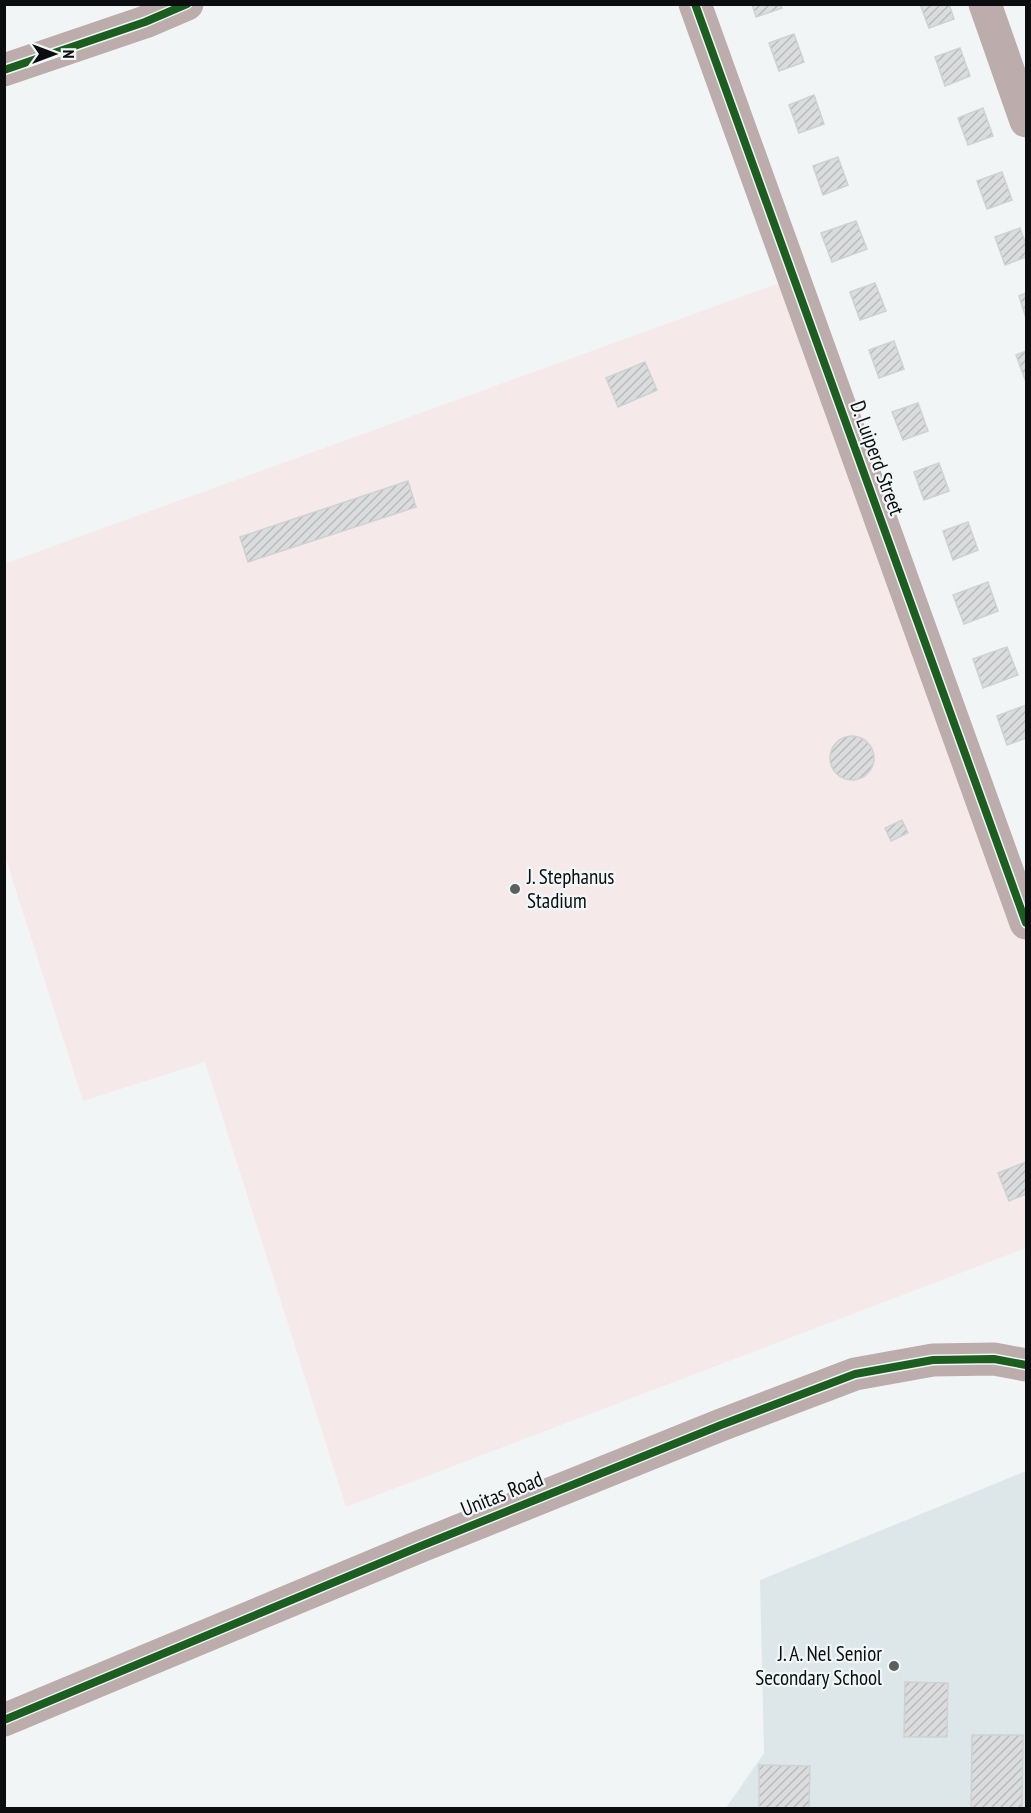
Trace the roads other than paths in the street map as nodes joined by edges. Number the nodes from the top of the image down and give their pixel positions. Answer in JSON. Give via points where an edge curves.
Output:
{"nodes":[{"id":1,"x":186,"y":4,"type":"edge"},
{"id":2,"x":694,"y":4,"type":"edge"},
{"id":3,"x":985,"y":4,"type":"edge"},
{"id":4,"x":4,"y":70,"type":"edge"},
{"id":5,"x":1026,"y":121,"type":"edge"},
{"id":6,"x":1026,"y":923,"type":"edge"},
{"id":7,"x":1026,"y":1365,"type":"edge"},
{"id":8,"x":4,"y":1720,"type":"edge"}],
"edges":[{"from":1,"to":4,"type":"street"},
{"from":2,"to":6,"type":"street","name":"D. Luiperd Street"},
{"from":3,"to":5,"type":"street"},
{"from":7,"to":8,"type":"street","name":"Unitas Road","via":[[994,1359],[933,1360],[855,1374],[421,1546]]}]}
